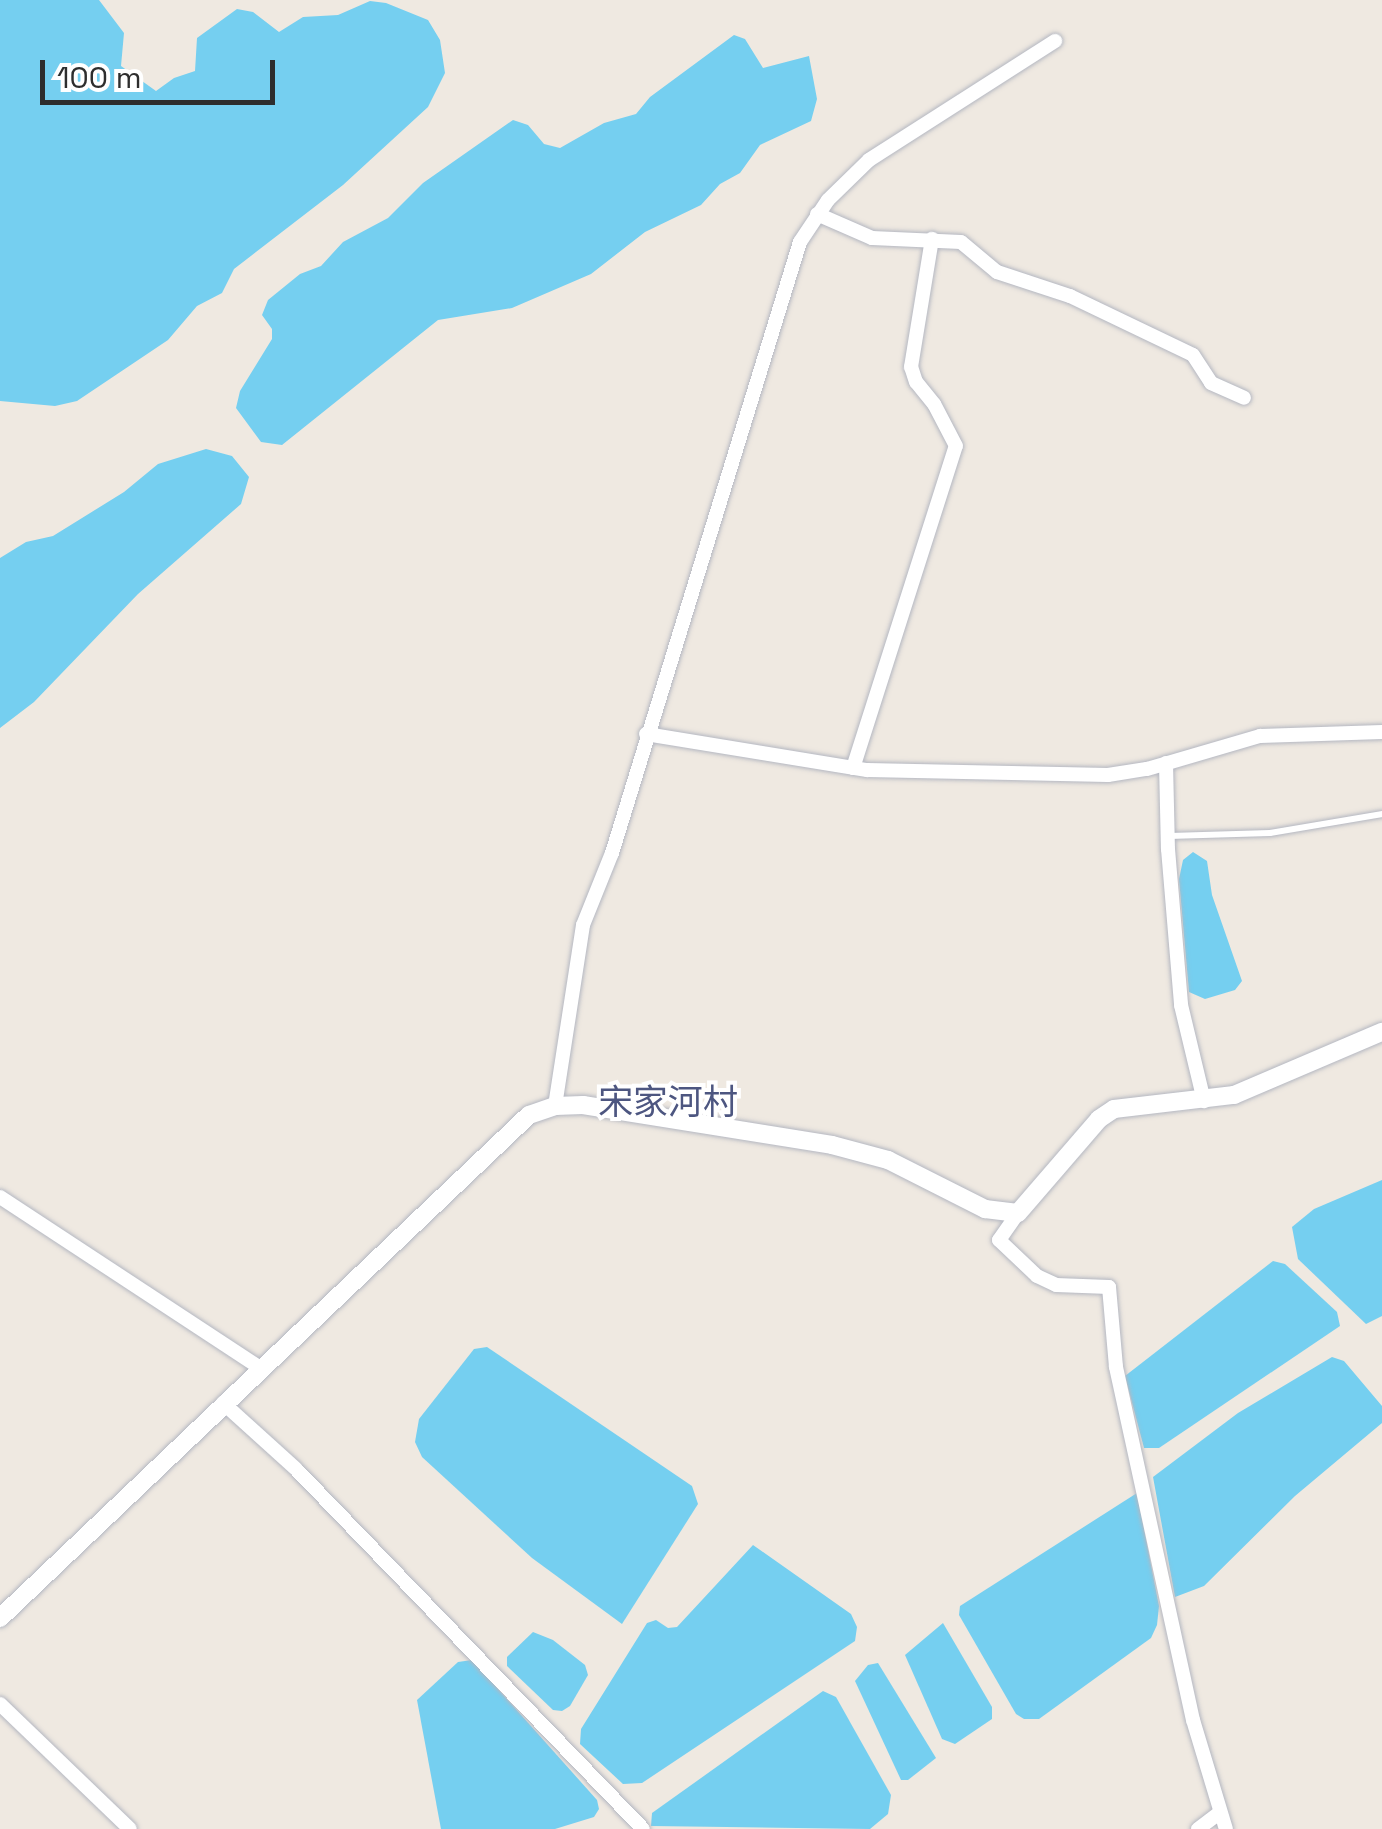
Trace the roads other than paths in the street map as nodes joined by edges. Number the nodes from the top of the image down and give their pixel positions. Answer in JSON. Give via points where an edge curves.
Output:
{"nodes":[{"id":1,"x":1055,"y":41,"type":"dead end"},
{"id":2,"x":817,"y":214,"type":"junction"},
{"id":3,"x":932,"y":239,"type":"junction"},
{"id":4,"x":1244,"y":398,"type":"dead end"},
{"id":5,"x":1382,"y":732,"type":"edge"},
{"id":6,"x":646,"y":734,"type":"junction"},
{"id":7,"x":1166,"y":763,"type":"junction"},
{"id":8,"x":853,"y":768,"type":"junction"},
{"id":9,"x":1382,"y":814,"type":"edge"},
{"id":10,"x":1168,"y":836,"type":"junction"},
{"id":11,"x":1382,"y":1032,"type":"edge"},
{"id":12,"x":1204,"y":1101,"type":"junction"},
{"id":13,"x":555,"y":1106,"type":"junction"},
{"id":14,"x":0,"y":1197,"type":"edge"},
{"id":15,"x":1018,"y":1213,"type":"junction"},
{"id":16,"x":260,"y":1368,"type":"junction"},
{"id":17,"x":222,"y":1404,"type":"junction"},
{"id":18,"x":0,"y":1618,"type":"edge"},
{"id":19,"x":0,"y":1704,"type":"edge"},
{"id":20,"x":1219,"y":1812,"type":"junction"},
{"id":21,"x":130,"y":1829,"type":"edge"},
{"id":22,"x":643,"y":1829,"type":"edge"},
{"id":23,"x":1198,"y":1829,"type":"edge"},
{"id":24,"x":1226,"y":1829,"type":"edge"}],
"edges":[{"from":1,"to":2,"type":"street","via":[[870,160]]},
{"from":2,"to":3,"type":"street","via":[[872,238]]},
{"from":2,"to":6,"type":"street","via":[[788,270]]},
{"from":3,"to":4,"type":"street","via":[[961,242],[997,272],[1070,296],[1194,355],[1211,382]]},
{"from":3,"to":8,"type":"street","via":[[912,366],[956,446]]},
{"from":5,"to":7,"type":"street","via":[[1260,736]]},
{"from":6,"to":8,"type":"street"},
{"from":6,"to":13,"type":"street","via":[[583,925]]},
{"from":7,"to":8,"type":"street","via":[[1108,775]]},
{"from":7,"to":10,"type":"street"},
{"from":9,"to":10,"type":"lane","via":[[1270,833]]},
{"from":10,"to":12,"type":"street","via":[[1181,1005]]},
{"from":11,"to":12,"type":"street","via":[[1287,1076]]},
{"from":12,"to":15,"type":"street","via":[[1128,1105],[1106,1113]]},
{"from":13,"to":15,"type":"street","via":[[598,1107],[832,1145],[888,1160],[985,1209]]},
{"from":13,"to":16,"type":"street","via":[[517,1122]]},
{"from":14,"to":16,"type":"street"},
{"from":15,"to":20,"type":"street","via":[[999,1240],[1037,1276],[1056,1285],[1109,1287],[1116,1367]]},
{"from":16,"to":17,"type":"street"},
{"from":17,"to":18,"type":"street"},
{"from":17,"to":22,"type":"street","via":[[295,1468]]},
{"from":19,"to":21,"type":"street"},
{"from":20,"to":23,"type":"street"},
{"from":20,"to":24,"type":"street"}]}
